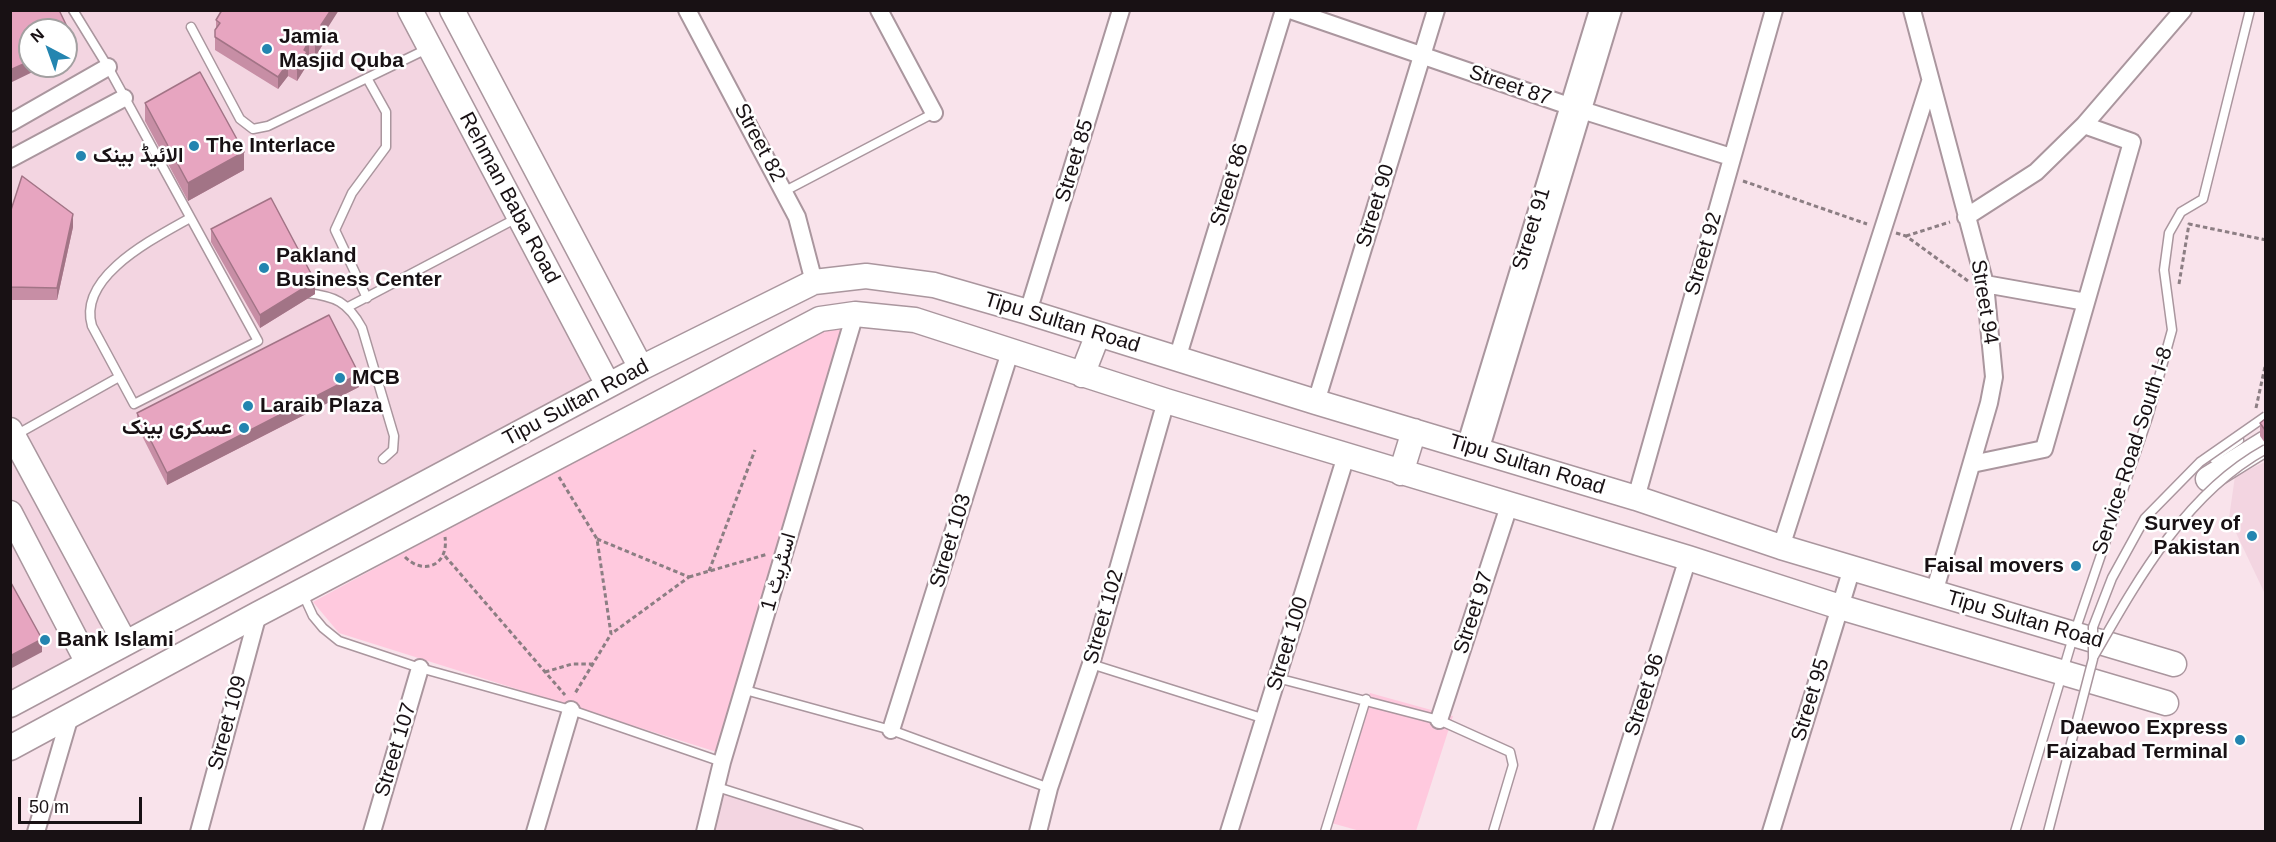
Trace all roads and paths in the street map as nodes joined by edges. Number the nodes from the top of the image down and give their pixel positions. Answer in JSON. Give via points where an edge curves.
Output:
{"nodes":[{"id":1,"x":74,"y":10,"type":"edge"},
{"id":2,"x":410,"y":10,"type":"edge"},
{"id":3,"x":452,"y":10,"type":"edge"},
{"id":4,"x":687,"y":10,"type":"edge"},
{"id":5,"x":879,"y":10,"type":"edge"},
{"id":6,"x":1121,"y":10,"type":"edge"},
{"id":7,"x":1284,"y":10,"type":"edge"},
{"id":8,"x":1290,"y":10,"type":"edge"},
{"id":9,"x":1436,"y":10,"type":"edge"},
{"id":10,"x":1598,"y":10,"type":"edge"},
{"id":11,"x":1613,"y":10,"type":"edge"},
{"id":12,"x":1774,"y":10,"type":"edge"},
{"id":13,"x":1912,"y":10,"type":"edge"},
{"id":14,"x":2183,"y":10,"type":"edge"},
{"id":15,"x":2250,"y":10,"type":"edge"},
{"id":16,"x":191,"y":27,"type":"dead end"},
{"id":17,"x":429,"y":47,"type":"junction"},
{"id":18,"x":1422,"y":57,"type":"junction"},
{"id":19,"x":108,"y":67,"type":"junction"},
{"id":20,"x":367,"y":78,"type":"junction"},
{"id":21,"x":1930,"y":82,"type":"junction"},
{"id":22,"x":124,"y":98,"type":"junction"},
{"id":23,"x":1576,"y":108,"type":"junction"},
{"id":24,"x":934,"y":113,"type":"joint"},
{"id":25,"x":10,"y":123,"type":"edge"},
{"id":26,"x":2084,"y":125,"type":"junction"},
{"id":27,"x":1731,"y":157,"type":"junction"},
{"id":28,"x":10,"y":159,"type":"edge"},
{"id":29,"x":1726,"y":175,"type":"junction"},
{"id":30,"x":785,"y":191,"type":"junction"},
{"id":31,"x":519,"y":217,"type":"junction"},
{"id":32,"x":1966,"y":217,"type":"junction"},
{"id":33,"x":190,"y":218,"type":"junction"},
{"id":34,"x":1882,"y":229,"type":"junction"},
{"id":35,"x":1906,"y":236,"type":"junction"},
{"id":36,"x":2265,"y":240,"type":"edge"},
{"id":37,"x":814,"y":282,"type":"junction"},
{"id":38,"x":1986,"y":289,"type":"junction"},
{"id":39,"x":231,"y":292,"type":"junction"},
{"id":40,"x":241,"y":294,"type":"edge"},
{"id":41,"x":298,"y":294,"type":"edge"},
{"id":42,"x":2177,"y":294,"type":"dead end"},
{"id":43,"x":367,"y":298,"type":"junction"},
{"id":44,"x":2086,"y":302,"type":"junction"},
{"id":45,"x":348,"y":307,"type":"junction"},
{"id":46,"x":1028,"y":312,"type":"junction"},
{"id":47,"x":855,"y":314,"type":"junction"},
{"id":48,"x":1098,"y":334,"type":"junction"},
{"id":49,"x":1010,"y":352,"type":"junction"},
{"id":50,"x":1177,"y":359,"type":"junction"},
{"id":51,"x":2265,"y":362,"type":"edge"},
{"id":52,"x":641,"y":368,"type":"junction"},
{"id":53,"x":1082,"y":375,"type":"junction"},
{"id":54,"x":119,"y":378,"type":"junction"},
{"id":55,"x":608,"y":385,"type":"junction"},
{"id":56,"x":1166,"y":401,"type":"junction"},
{"id":57,"x":1316,"y":402,"type":"junction"},
{"id":58,"x":2265,"y":424,"type":"edge"},
{"id":59,"x":1414,"y":432,"type":"junction"},
{"id":60,"x":12,"y":433,"type":"edge"},
{"id":61,"x":2265,"y":448,"type":"edge"},
{"id":62,"x":1472,"y":449,"type":"junction"},
{"id":63,"x":755,"y":450,"type":"dead end"},
{"id":64,"x":1346,"y":456,"type":"junction"},
{"id":65,"x":383,"y":459,"type":"dead end"},
{"id":66,"x":1972,"y":464,"type":"junction"},
{"id":67,"x":2211,"y":469,"type":"dead end"},
{"id":68,"x":554,"y":471,"type":"dead end"},
{"id":69,"x":1401,"y":473,"type":"junction"},
{"id":70,"x":402,"y":497,"type":"junction"},
{"id":71,"x":1636,"y":498,"type":"junction"},
{"id":72,"x":1509,"y":506,"type":"junction"},
{"id":73,"x":10,"y":513,"type":"edge"},
{"id":74,"x":419,"y":530,"type":"junction"},
{"id":75,"x":443,"y":531,"type":"dead end"},
{"id":76,"x":597,"y":539,"type":"junction"},
{"id":77,"x":1781,"y":547,"type":"junction"},
{"id":78,"x":773,"y":553,"type":"dead end"},
{"id":79,"x":401,"y":554,"type":"dead end"},
{"id":80,"x":445,"y":556,"type":"junction"},
{"id":81,"x":1688,"y":558,"type":"junction"},
{"id":82,"x":1852,"y":568,"type":"junction"},
{"id":83,"x":709,"y":571,"type":"junction"},
{"id":84,"x":689,"y":577,"type":"junction"},
{"id":85,"x":302,"y":591,"type":"junction"},
{"id":86,"x":1934,"y":593,"type":"junction"},
{"id":87,"x":1840,"y":607,"type":"junction"},
{"id":88,"x":258,"y":614,"type":"junction"},
{"id":89,"x":611,"y":634,"type":"junction"},
{"id":90,"x":2074,"y":634,"type":"junction"},
{"id":91,"x":125,"y":643,"type":"junction"},
{"id":92,"x":2092,"y":659,"type":"junction"},
{"id":93,"x":88,"y":663,"type":"junction"},
{"id":94,"x":2174,"y":663,"type":"dead end"},
{"id":95,"x":592,"y":664,"type":"junction"},
{"id":96,"x":1091,"y":664,"type":"junction"},
{"id":97,"x":420,"y":668,"type":"junction"},
{"id":98,"x":545,"y":672,"type":"junction"},
{"id":99,"x":2062,"y":674,"type":"junction"},
{"id":100,"x":1277,"y":678,"type":"junction"},
{"id":101,"x":745,"y":690,"type":"junction"},
{"id":102,"x":1366,"y":699,"type":"junction"},
{"id":103,"x":2166,"y":703,"type":"dead end"},
{"id":104,"x":10,"y":705,"type":"edge"},
{"id":105,"x":571,"y":710,"type":"junction"},
{"id":106,"x":70,"y":717,"type":"junction"},
{"id":107,"x":1265,"y":719,"type":"junction"},
{"id":108,"x":1439,"y":720,"type":"junction"},
{"id":109,"x":891,"y":730,"type":"junction"},
{"id":110,"x":10,"y":748,"type":"edge"},
{"id":111,"x":723,"y":762,"type":"junction"},
{"id":112,"x":717,"y":787,"type":"junction"},
{"id":113,"x":1049,"y":788,"type":"junction"},
{"id":114,"x":36,"y":831,"type":"edge"},
{"id":115,"x":199,"y":831,"type":"edge"},
{"id":116,"x":372,"y":831,"type":"edge"},
{"id":117,"x":535,"y":831,"type":"edge"},
{"id":118,"x":705,"y":831,"type":"edge"},
{"id":119,"x":859,"y":831,"type":"edge"},
{"id":120,"x":1038,"y":831,"type":"edge"},
{"id":121,"x":1229,"y":831,"type":"edge"},
{"id":122,"x":1325,"y":831,"type":"edge"},
{"id":123,"x":1493,"y":831,"type":"edge"},
{"id":124,"x":1602,"y":831,"type":"edge"},
{"id":125,"x":1771,"y":831,"type":"edge"},
{"id":126,"x":2015,"y":831,"type":"edge"},
{"id":127,"x":2048,"y":831,"type":"edge"}],
"edges":[{"from":1,"to":19,"type":"lane"},
{"from":2,"to":17,"type":"street","name":"Rehman Baba Road"},
{"from":3,"to":52,"type":"street","name":"Rehman Baba Road"},
{"from":4,"to":30,"type":"street","name":"Street 82"},
{"from":5,"to":24,"type":"street"},
{"from":6,"to":46,"type":"street","name":"Street 85"},
{"from":7,"to":50,"type":"street","name":"Street 86"},
{"from":8,"to":18,"type":"street","name":"Street 87"},
{"from":9,"to":18,"type":"street","name":"Street 90"},
{"from":10,"to":23,"type":"street","name":"Street 91"},
{"from":11,"to":23,"type":"street"},
{"from":12,"to":27,"type":"street","name":"Street 92"},
{"from":13,"to":21,"type":"street","name":"Street 94"},
{"from":14,"to":26,"type":"street"},
{"from":15,"to":90,"type":"lane","name":"Service Road South I-8","via":[[2203,199],[2181,212],[2169,233],[2164,270],[2172,330],[2148,417]]},
{"from":16,"to":20,"type":"lane","via":[[240,119],[253,129],[268,126]]},
{"from":17,"to":20,"type":"lane"},
{"from":17,"to":31,"type":"street","name":"Rehman Baba Road"},
{"from":18,"to":23,"type":"street","name":"Street 87"},
{"from":18,"to":57,"type":"street","name":"Street 90"},
{"from":19,"to":22,"type":"lane"},
{"from":19,"to":25,"type":"street"},
{"from":20,"to":43,"type":"lane","via":[[386,112],[386,147],[352,192],[335,230]]},
{"from":21,"to":32,"type":"street","name":"Street 94"},
{"from":21,"to":34,"type":"street"},
{"from":22,"to":28,"type":"street"},
{"from":22,"to":33,"type":"lane"},
{"from":23,"to":27,"type":"street","name":"Street 87"},
{"from":23,"to":62,"type":"street","name":"Street 91"},
{"from":24,"to":30,"type":"lane"},
{"from":26,"to":32,"type":"street","via":[[2036,172]]},
{"from":26,"to":44,"type":"street","via":[[2132,142]]},
{"from":27,"to":29,"type":"street","name":"Street 92"},
{"from":29,"to":34,"type":"path"},
{"from":29,"to":71,"type":"street","name":"Street 92"},
{"from":30,"to":37,"type":"street","name":"Street 82","via":[[797,217]]},
{"from":31,"to":43,"type":"lane"},
{"from":31,"to":55,"type":"street","name":"Rehman Baba Road"},
{"from":32,"to":35,"type":"path"},
{"from":32,"to":38,"type":"street","name":"Street 94"},
{"from":33,"to":39,"type":"lane"},
{"from":33,"to":54,"type":"lane","via":[[120,261],[90,303],[92,326]]},
{"from":34,"to":35,"type":"path"},
{"from":34,"to":77,"type":"street"},
{"from":35,"to":38,"type":"path"},
{"from":36,"to":42,"type":"path","via":[[2189,224]]},
{"from":37,"to":46,"type":"street","name":"Tipu Sultan Road","via":[[866,276],[934,285]]},
{"from":37,"to":52,"type":"street","name":"Tipu Sultan Road"},
{"from":38,"to":44,"type":"street"},
{"from":38,"to":66,"type":"street","name":"Street 94","via":[[1994,377]]},
{"from":39,"to":40,"type":"lane"},
{"from":39,"to":54,"type":"lane","via":[[257,338],[256,343],[139,403],[134,404]]},
{"from":41,"to":45,"type":"lane","via":[[324,295]]},
{"from":43,"to":45,"type":"lane"},
{"from":44,"to":66,"type":"street","via":[[2044,449]]},
{"from":45,"to":65,"type":"lane","via":[[362,328],[394,436],[393,450]]},
{"from":46,"to":48,"type":"street","name":"Tipu Sultan Road"},
{"from":47,"to":49,"type":"street","name":"Tipu Sultan Road","via":[[915,320]]},
{"from":47,"to":74,"type":"street","name":"Tipu Sultan Road","via":[[820,319]]},
{"from":47,"to":101,"type":"street","name":"اسٹریٹ 1"},
{"from":48,"to":50,"type":"street","name":"Tipu Sultan Road"},
{"from":48,"to":53,"type":"street"},
{"from":49,"to":53,"type":"street","name":"Tipu Sultan Road"},
{"from":49,"to":109,"type":"street","name":"Street 103"},
{"from":50,"to":57,"type":"street","name":"Tipu Sultan Road"},
{"from":51,"to":58,"type":"path","via":[[2255,407]]},
{"from":52,"to":55,"type":"street","name":"Tipu Sultan Road"},
{"from":53,"to":56,"type":"street","name":"Tipu Sultan Road"},
{"from":54,"to":60,"type":"lane"},
{"from":55,"to":70,"type":"street","name":"Tipu Sultan Road"},
{"from":56,"to":64,"type":"street","name":"Tipu Sultan Road"},
{"from":56,"to":96,"type":"street","name":"Street 102"},
{"from":57,"to":59,"type":"street","name":"Tipu Sultan Road"},
{"from":58,"to":67,"type":"street"},
{"from":58,"to":92,"type":"lane","bridge":true,"via":[[2200,462],[2145,518],[2112,578],[2093,627]]},
{"from":59,"to":62,"type":"street","name":"Tipu Sultan Road"},
{"from":59,"to":69,"type":"street"},
{"from":60,"to":91,"type":"street"},
{"from":61,"to":92,"type":"lane","bridge":true,"via":[[2189,512],[2136,583]]},
{"from":62,"to":71,"type":"street","name":"Tipu Sultan Road"},
{"from":63,"to":83,"type":"path"},
{"from":64,"to":69,"type":"street","name":"Tipu Sultan Road"},
{"from":64,"to":100,"type":"street","name":"Street 100"},
{"from":66,"to":86,"type":"street","name":"Street 94"},
{"from":68,"to":76,"type":"path"},
{"from":69,"to":72,"type":"street","name":"Tipu Sultan Road"},
{"from":70,"to":74,"type":"street"},
{"from":70,"to":91,"type":"street","name":"Tipu Sultan Road"},
{"from":71,"to":77,"type":"street","name":"Tipu Sultan Road"},
{"from":72,"to":81,"type":"street","name":"Tipu Sultan Road"},
{"from":72,"to":108,"type":"street","name":"Street 97"},
{"from":73,"to":93,"type":"street"},
{"from":74,"to":85,"type":"street","name":"Tipu Sultan Road"},
{"from":75,"to":80,"type":"path"},
{"from":76,"to":84,"type":"path"},
{"from":76,"to":89,"type":"path"},
{"from":77,"to":82,"type":"street","name":"Tipu Sultan Road"},
{"from":78,"to":83,"type":"path"},
{"from":79,"to":80,"type":"path","via":[[423,566],[441,562]]},
{"from":80,"to":98,"type":"path"},
{"from":81,"to":87,"type":"street","name":"Tipu Sultan Road"},
{"from":81,"to":124,"type":"street","name":"Street 96"},
{"from":82,"to":86,"type":"street","name":"Tipu Sultan Road"},
{"from":82,"to":87,"type":"street","name":"Street 95"},
{"from":83,"to":84,"type":"path"},
{"from":84,"to":89,"type":"path"},
{"from":85,"to":88,"type":"street","name":"Tipu Sultan Road"},
{"from":85,"to":97,"type":"lane","via":[[323,628],[339,640]]},
{"from":86,"to":90,"type":"street","name":"Tipu Sultan Road"},
{"from":87,"to":99,"type":"street","name":"Tipu Sultan Road"},
{"from":87,"to":125,"type":"street","name":"Street 95"},
{"from":88,"to":106,"type":"street","name":"Tipu Sultan Road"},
{"from":88,"to":115,"type":"street","name":"Street 109"},
{"from":89,"to":95,"type":"path"},
{"from":90,"to":94,"type":"street","name":"Tipu Sultan Road"},
{"from":90,"to":99,"type":"lane","name":"Service Road South I-8"},
{"from":91,"to":93,"type":"street","name":"Tipu Sultan Road"},
{"from":92,"to":127,"type":"lane","bridge":true},
{"from":93,"to":104,"type":"street","name":"Tipu Sultan Road"},
{"from":95,"to":98,"type":"path","via":[[572,664]]},
{"from":95,"to":98,"type":"path","via":[[570,701]]},
{"from":96,"to":107,"type":"lane"},
{"from":96,"to":113,"type":"street","name":"Street 102"},
{"from":97,"to":105,"type":"lane"},
{"from":97,"to":116,"type":"street","name":"Street 107"},
{"from":99,"to":103,"type":"street","name":"Tipu Sultan Road"},
{"from":99,"to":126,"type":"lane","name":"Service Road South I-8"},
{"from":100,"to":102,"type":"lane"},
{"from":100,"to":107,"type":"street","name":"Street 100"},
{"from":101,"to":109,"type":"lane"},
{"from":101,"to":111,"type":"street","name":"اسٹریٹ 1"},
{"from":102,"to":108,"type":"lane"},
{"from":102,"to":122,"type":"lane"},
{"from":105,"to":111,"type":"lane"},
{"from":105,"to":117,"type":"street"},
{"from":106,"to":110,"type":"street","name":"Tipu Sultan Road"},
{"from":106,"to":114,"type":"street"},
{"from":107,"to":121,"type":"street","name":"Street 100"},
{"from":108,"to":123,"type":"lane","via":[[1510,752],[1513,765]]},
{"from":109,"to":113,"type":"lane"},
{"from":111,"to":112,"type":"street","name":"اسٹریٹ 1"},
{"from":112,"to":118,"type":"street","name":"اسٹریٹ 1"},
{"from":112,"to":119,"type":"lane"},
{"from":113,"to":120,"type":"street","name":"Street 102"}]}
